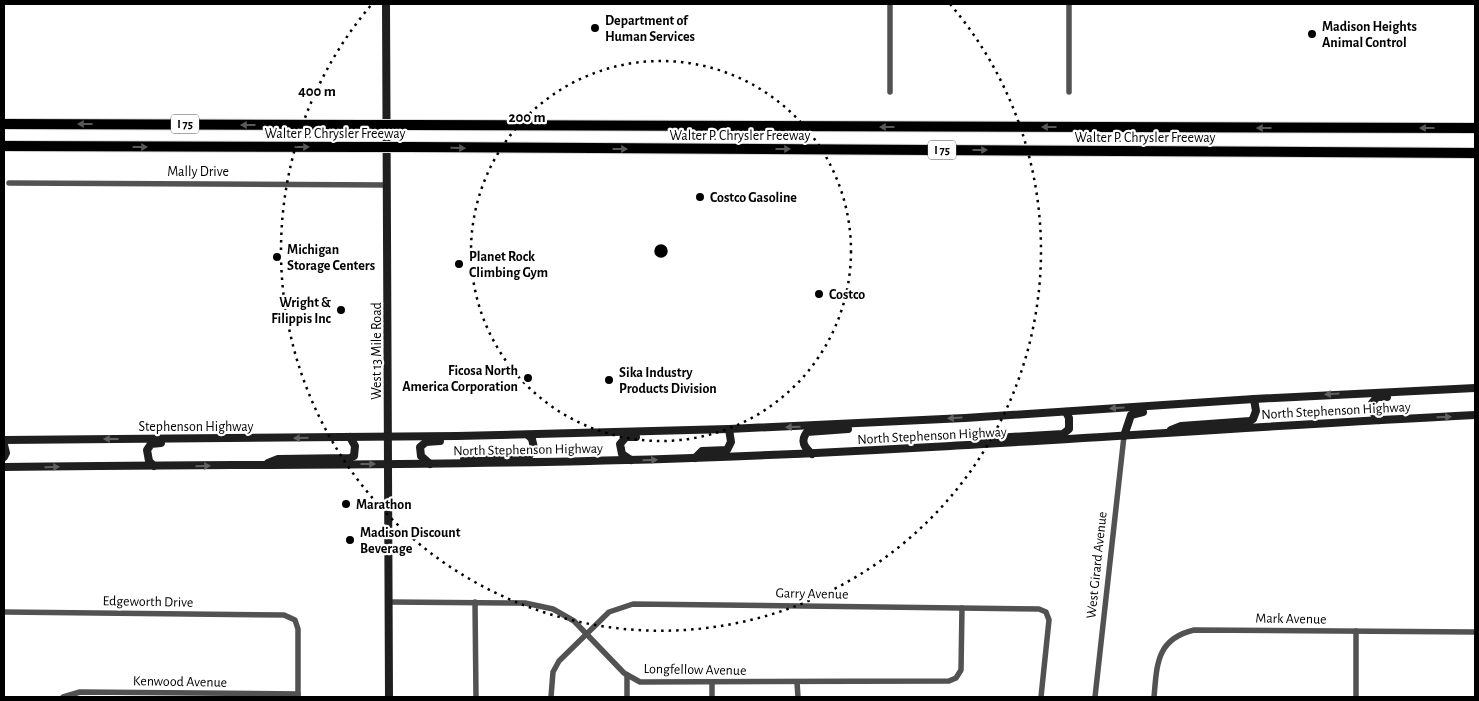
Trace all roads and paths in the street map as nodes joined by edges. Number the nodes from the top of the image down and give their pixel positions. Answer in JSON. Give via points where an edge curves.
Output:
{"nodes":[{"id":1,"x":386,"y":4,"type":"edge"},
{"id":2,"x":890,"y":4,"type":"edge"},
{"id":3,"x":1069,"y":4,"type":"edge"},
{"id":4,"x":890,"y":92,"type":"dead end"},
{"id":5,"x":1069,"y":92,"type":"dead end"},
{"id":6,"x":4,"y":124,"type":"edge"},
{"id":7,"x":1475,"y":128,"type":"edge"},
{"id":8,"x":4,"y":146,"type":"edge"},
{"id":9,"x":1475,"y":153,"type":"edge"},
{"id":10,"x":9,"y":183,"type":"dead end"},
{"id":11,"x":388,"y":185,"type":"junction"},
{"id":12,"x":1463,"y":388,"type":"junction"},
{"id":13,"x":1475,"y":388,"type":"edge"},
{"id":14,"x":1254,"y":399,"type":"junction"},
{"id":15,"x":1214,"y":401,"type":"junction"},
{"id":16,"x":1066,"y":412,"type":"junction"},
{"id":17,"x":1475,"y":415,"type":"edge"},
{"id":18,"x":1379,"y":420,"type":"junction"},
{"id":19,"x":889,"y":422,"type":"junction"},
{"id":20,"x":729,"y":429,"type":"junction"},
{"id":21,"x":656,"y":430,"type":"junction"},
{"id":22,"x":1162,"y":433,"type":"junction"},
{"id":23,"x":509,"y":435,"type":"junction"},
{"id":24,"x":528,"y":435,"type":"junction"},
{"id":25,"x":1124,"y":436,"type":"junction"},
{"id":26,"x":350,"y":437,"type":"junction"},
{"id":27,"x":389,"y":437,"type":"junction"},
{"id":28,"x":275,"y":438,"type":"junction"},
{"id":29,"x":4,"y":440,"type":"edge"},
{"id":30,"x":4,"y":445,"type":"edge"},
{"id":31,"x":974,"y":445,"type":"junction"},
{"id":32,"x":812,"y":454,"type":"junction"},
{"id":33,"x":4,"y":457,"type":"edge"},
{"id":34,"x":695,"y":458,"type":"junction"},
{"id":35,"x":631,"y":460,"type":"junction"},
{"id":36,"x":455,"y":463,"type":"junction"},
{"id":37,"x":389,"y":464,"type":"junction"},
{"id":38,"x":430,"y":464,"type":"junction"},
{"id":39,"x":264,"y":465,"type":"junction"},
{"id":40,"x":154,"y":466,"type":"junction"},
{"id":41,"x":4,"y":467,"type":"edge"},
{"id":42,"x":389,"y":602,"type":"junction"},
{"id":43,"x":476,"y":602,"type":"junction"},
{"id":44,"x":962,"y":608,"type":"junction"},
{"id":45,"x":4,"y":612,"type":"edge"},
{"id":46,"x":1356,"y":631,"type":"junction"},
{"id":47,"x":1475,"y":632,"type":"edge"},
{"id":48,"x":587,"y":634,"type":"junction"},
{"id":49,"x":627,"y":675,"type":"junction"},
{"id":50,"x":712,"y":682,"type":"junction"},
{"id":51,"x":797,"y":682,"type":"junction"},
{"id":52,"x":298,"y":696,"type":"edge"},
{"id":53,"x":63,"y":697,"type":"edge"},
{"id":54,"x":390,"y":697,"type":"edge"},
{"id":55,"x":476,"y":697,"type":"edge"},
{"id":56,"x":551,"y":697,"type":"edge"},
{"id":57,"x":627,"y":697,"type":"edge"},
{"id":58,"x":712,"y":697,"type":"edge"},
{"id":59,"x":798,"y":697,"type":"edge"},
{"id":60,"x":1041,"y":697,"type":"edge"},
{"id":61,"x":1095,"y":697,"type":"edge"},
{"id":62,"x":1154,"y":697,"type":"edge"},
{"id":63,"x":1356,"y":697,"type":"edge"}],
"edges":[{"from":1,"to":11,"type":"main road","name":"West 13 Mile Road"},
{"from":2,"to":4,"type":"street"},
{"from":3,"to":5,"type":"street"},
{"from":7,"to":6,"type":"highway","name":"Walter P. Chrysler Freeway","number":"I 75","one_way":true,"bridge":true},
{"from":8,"to":9,"type":"highway","name":"Walter P. Chrysler Freeway","number":"I 75","one_way":true,"bridge":true},
{"from":10,"to":11,"type":"street","name":"Mally Drive"},
{"from":11,"to":27,"type":"main road","name":"West 13 Mile Road"},
{"from":12,"to":13,"type":"main road","name":"North Stephenson Highway"},
{"from":12,"to":14,"type":"main road","name":"North Stephenson Highway","one_way":true},
{"from":12,"to":18,"type":"main road","via":[[1446,394],[1377,397],[1372,409]]},
{"from":14,"to":15,"type":"main road","name":"North Stephenson Highway"},
{"from":14,"to":22,"type":"main road","via":[[1256,415],[1250,421],[1181,426]]},
{"from":15,"to":16,"type":"main road","name":"North Stephenson Highway","one_way":true},
{"from":15,"to":25,"type":"main road","via":[[1198,408],[1135,412],[1127,422]]},
{"from":16,"to":19,"type":"main road","name":"North Stephenson Highway","one_way":true},
{"from":16,"to":31,"type":"main road","via":[[1070,424],[1063,434],[994,438]]},
{"from":18,"to":17,"type":"main road","name":"North Stephenson Highway","one_way":true},
{"from":18,"to":22,"type":"main road","name":"North Stephenson Highway"},
{"from":19,"to":20,"type":"main road","name":"North Stephenson Highway","one_way":true},
{"from":19,"to":32,"type":"main road","via":[[872,428],[807,432],[803,443]]},
{"from":20,"to":21,"type":"main road","name":"North Stephenson Highway"},
{"from":20,"to":34,"type":"main road","via":[[731,442],[727,450],[702,451]]},
{"from":21,"to":24,"type":"main road","name":"North Stephenson Highway"},
{"from":21,"to":35,"type":"main road","via":[[621,441],[620,452]]},
{"from":22,"to":25,"type":"main road","name":"North Stephenson Highway"},
{"from":23,"to":24,"type":"main road","name":"North Stephenson Highway"},
{"from":23,"to":27,"type":"main road","name":"North Stephenson Highway"},
{"from":23,"to":38,"type":"main road","via":[[485,441],[424,443],[420,447],[421,456]]},
{"from":24,"to":36,"type":"main road","via":[[534,448],[529,456],[465,458]]},
{"from":25,"to":31,"type":"main road","name":"North Stephenson Highway"},
{"from":25,"to":61,"type":"street","name":"West Girard Avenue"},
{"from":26,"to":27,"type":"main road","name":"Stephenson Highway"},
{"from":26,"to":28,"type":"main road","name":"Stephenson Highway","one_way":true},
{"from":26,"to":39,"type":"main road","via":[[355,446],[354,456],[350,458],[278,459]]},
{"from":27,"to":37,"type":"main road","name":"West 13 Mile Road"},
{"from":28,"to":29,"type":"main road","name":"Stephenson Highway","one_way":true},
{"from":28,"to":40,"type":"main road","via":[[256,442],[155,443],[148,446],[146,452]]},
{"from":30,"to":33,"type":"main road"},
{"from":31,"to":32,"type":"main road","name":"North Stephenson Highway"},
{"from":32,"to":34,"type":"main road","name":"North Stephenson Highway"},
{"from":35,"to":34,"type":"main road","name":"North Stephenson Highway","one_way":true},
{"from":35,"to":36,"type":"main road","name":"North Stephenson Highway"},
{"from":36,"to":38,"type":"main road","name":"North Stephenson Highway"},
{"from":37,"to":38,"type":"main road","name":"North Stephenson Highway"},
{"from":39,"to":37,"type":"main road","one_way":true},
{"from":37,"to":42,"type":"main road","name":"West 13 Mile Road"},
{"from":40,"to":39,"type":"main road","one_way":true},
{"from":41,"to":40,"type":"main road","one_way":true},
{"from":42,"to":43,"type":"street","name":"Longfellow Avenue"},
{"from":42,"to":54,"type":"main road","name":"West 13 Mile Road"},
{"from":43,"to":48,"type":"street","name":"Longfellow Avenue","via":[[525,603],[553,608]]},
{"from":43,"to":55,"type":"street"},
{"from":44,"to":48,"type":"street","name":"Garry Avenue","via":[[633,604],[609,612]]},
{"from":44,"to":51,"type":"street","name":"Longfellow Avenue","via":[[961,670],[953,680]]},
{"from":44,"to":60,"type":"street","name":"Garry Avenue","via":[[1034,608],[1046,612],[1049,625]]},
{"from":45,"to":52,"type":"street","name":"Edgeworth Drive","via":[[281,614],[292,618],[298,629]]},
{"from":46,"to":47,"type":"street","name":"Mark Avenue"},
{"from":46,"to":62,"type":"street","name":"Mark Avenue","via":[[1203,630],[1182,633],[1164,647],[1159,658]]},
{"from":46,"to":63,"type":"street"},
{"from":48,"to":49,"type":"street","name":"Longfellow Avenue"},
{"from":48,"to":56,"type":"street","name":"Garry Avenue","via":[[556,664]]},
{"from":49,"to":50,"type":"street","name":"Longfellow Avenue","via":[[640,682]]},
{"from":49,"to":57,"type":"street"},
{"from":50,"to":51,"type":"street","name":"Longfellow Avenue"},
{"from":50,"to":58,"type":"street"},
{"from":51,"to":59,"type":"street"},
{"from":52,"to":53,"type":"street","name":"Kenwood Avenue","via":[[80,692]]}]}
